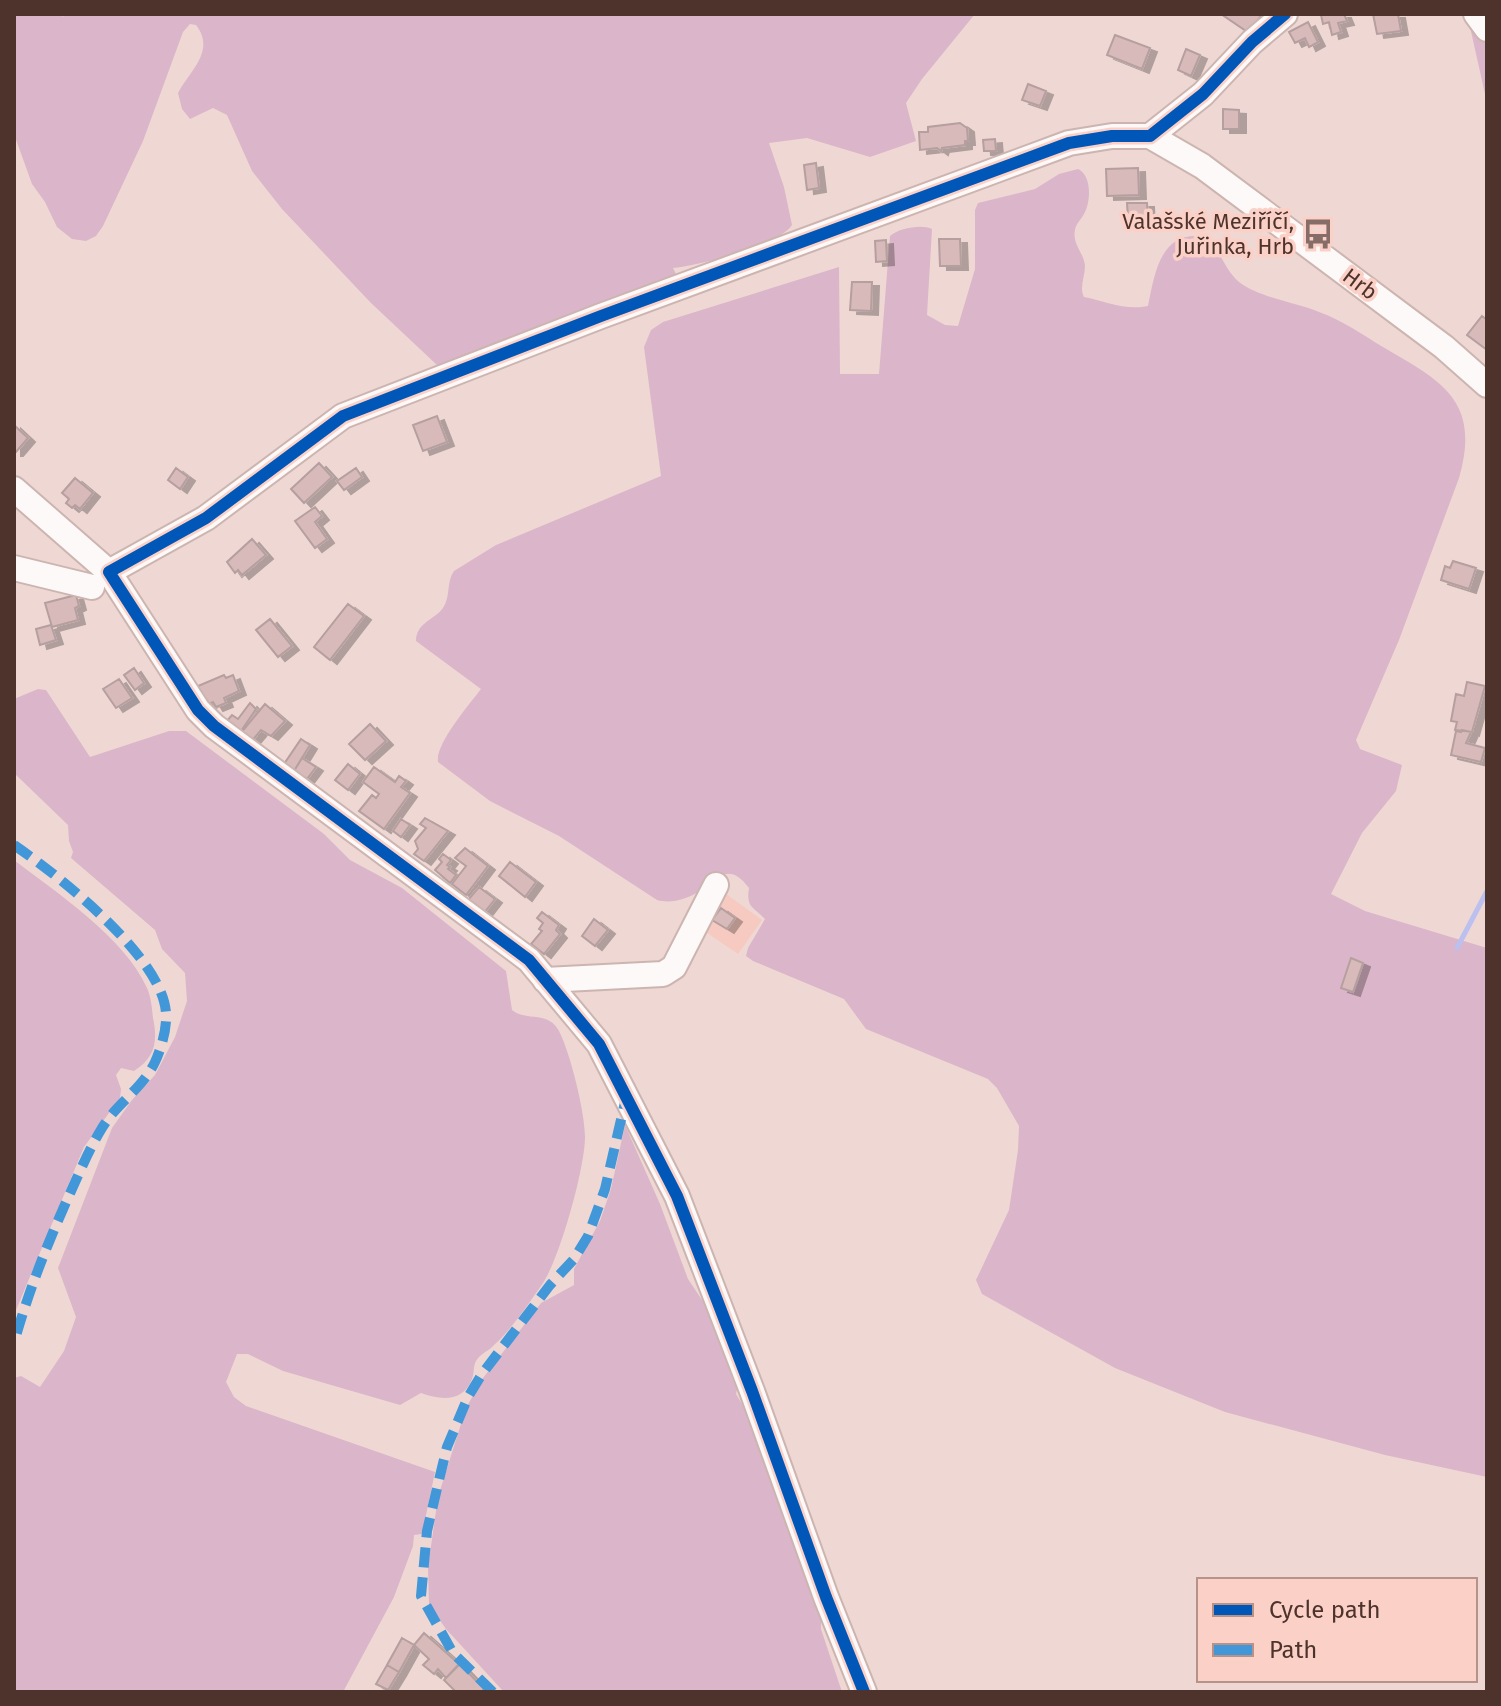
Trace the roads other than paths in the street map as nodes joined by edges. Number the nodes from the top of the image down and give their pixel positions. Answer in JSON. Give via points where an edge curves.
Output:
{"nodes":[{"id":1,"x":1285,"y":14,"type":"edge"},
{"id":2,"x":1476,"y":14,"type":"edge"},
{"id":3,"x":1487,"y":29,"type":"edge"},
{"id":4,"x":1150,"y":136,"type":"junction"},
{"id":5,"x":1487,"y":385,"type":"edge"},
{"id":6,"x":14,"y":489,"type":"edge"},
{"id":7,"x":14,"y":568,"type":"edge"},
{"id":8,"x":100,"y":579,"type":"junction"},
{"id":9,"x":716,"y":885,"type":"dead end"},
{"id":10,"x":545,"y":980,"type":"junction"},
{"id":11,"x":864,"y":1692,"type":"edge"}],
"edges":[{"from":1,"to":4,"type":"street","via":[[1203,94]]},
{"from":2,"to":3,"type":"street"},
{"from":4,"to":5,"type":"street","name":"Hrb","via":[[1202,166]]},
{"from":4,"to":8,"type":"street","via":[[1069,143],[343,416],[206,518]]},
{"from":6,"to":8,"type":"street"},
{"from":7,"to":8,"type":"street"},
{"from":8,"to":10,"type":"street","via":[[214,726],[529,960]]},
{"from":9,"to":10,"type":"street","via":[[674,967],[663,974]]},
{"from":10,"to":11,"type":"street","via":[[599,1044],[677,1196]]}]}
